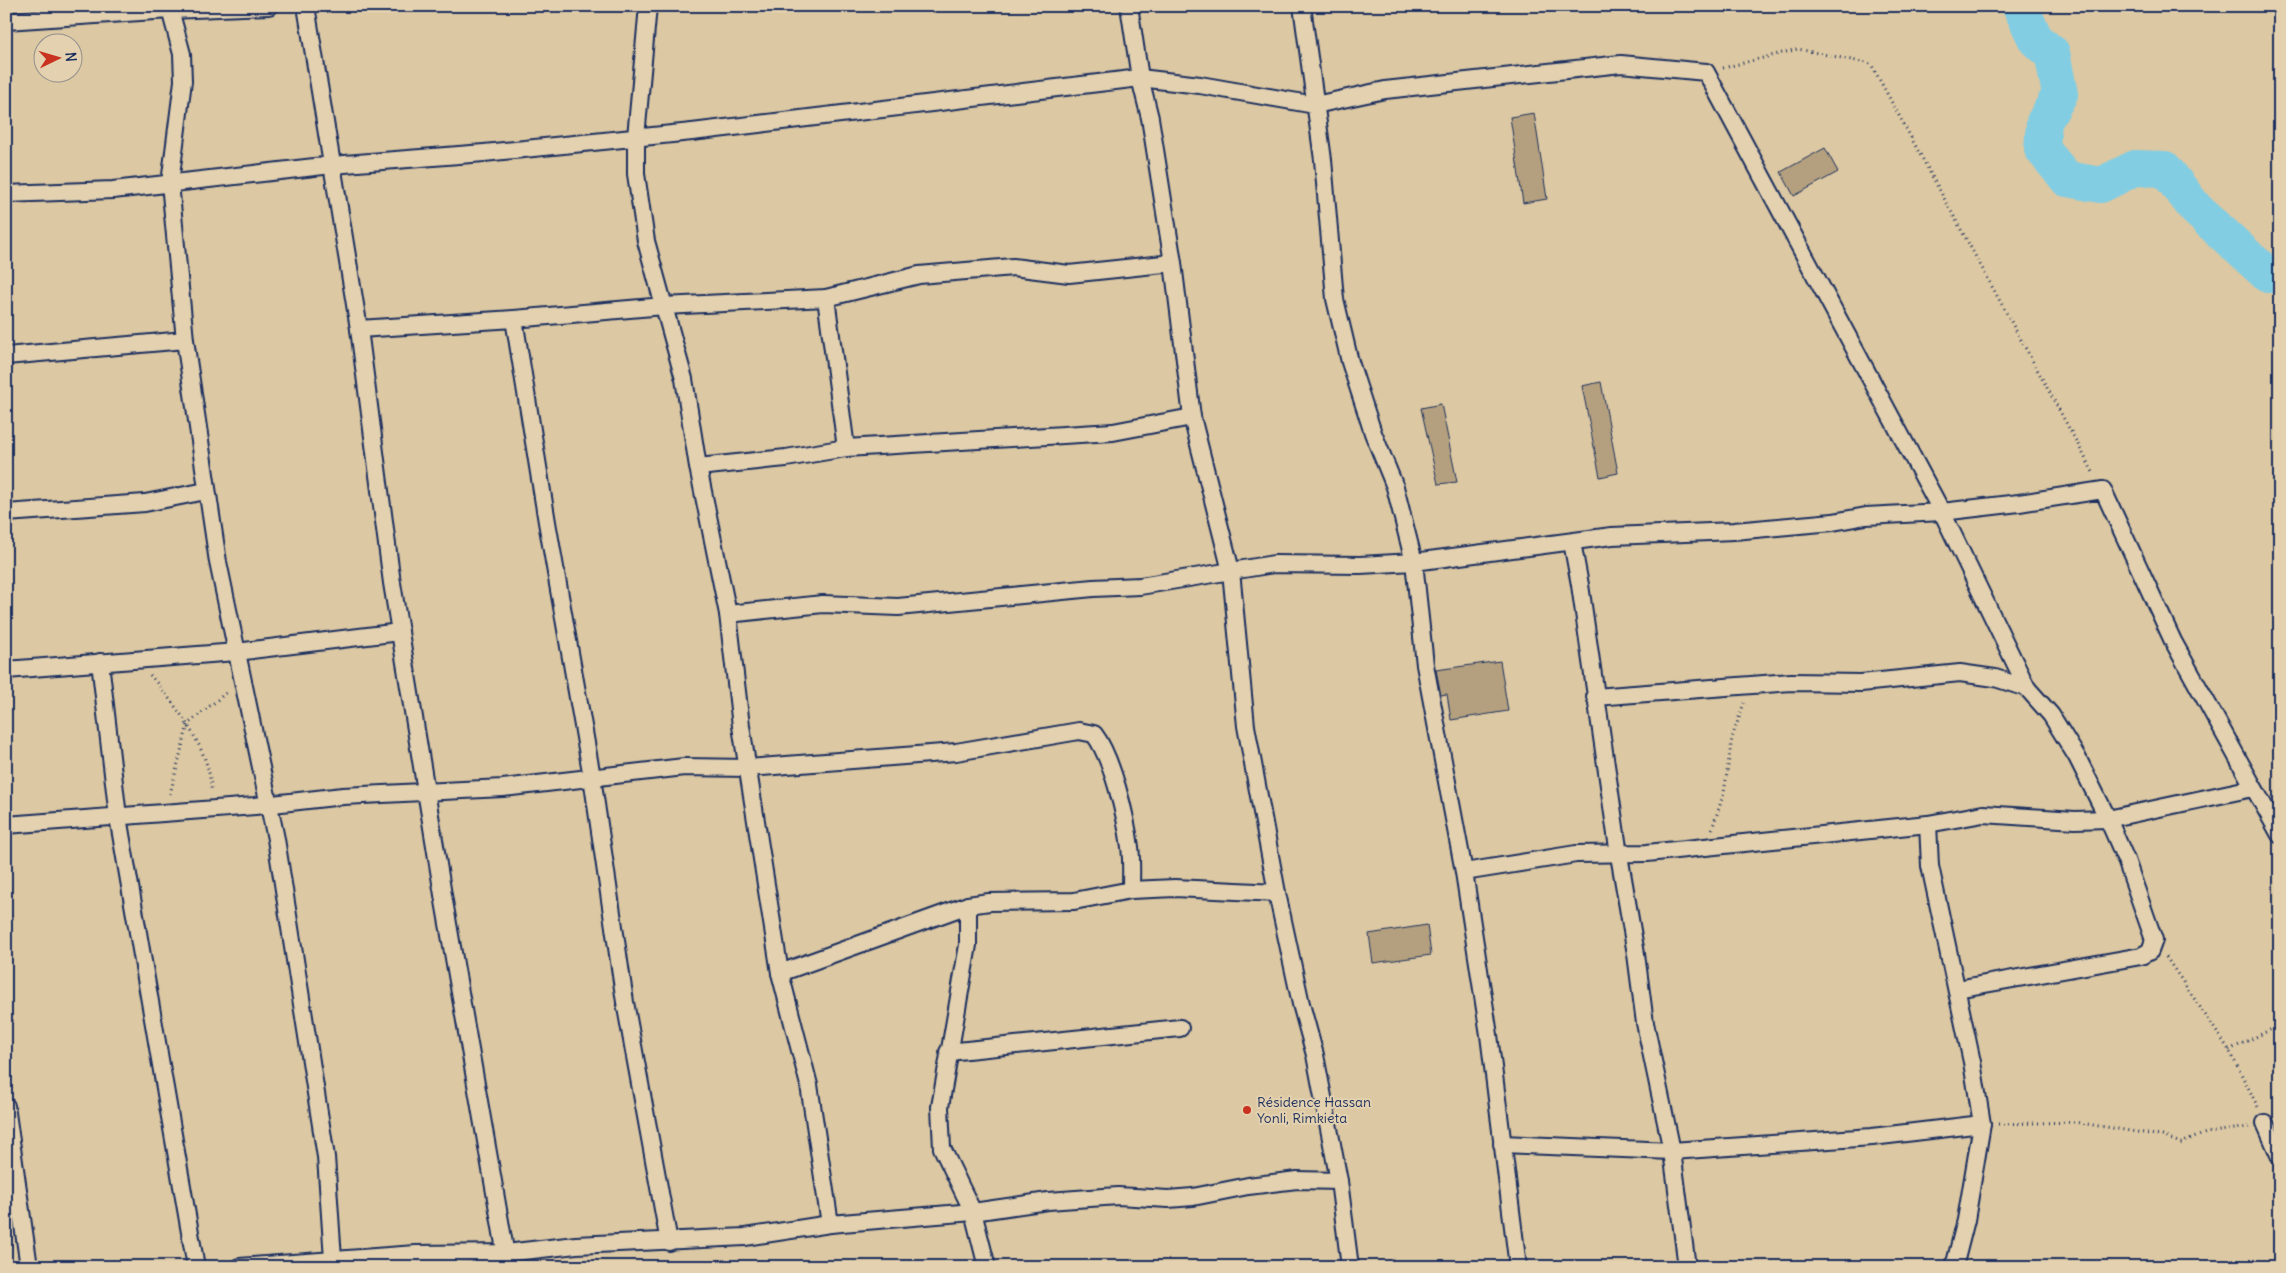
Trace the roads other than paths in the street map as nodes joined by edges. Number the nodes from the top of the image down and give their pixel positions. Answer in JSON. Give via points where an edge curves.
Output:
{"nodes":[{"id":1,"x":269,"y":6,"type":"edge"},
{"id":2,"x":306,"y":6,"type":"edge"},
{"id":3,"x":648,"y":6,"type":"edge"},
{"id":4,"x":1129,"y":6,"type":"edge"},
{"id":5,"x":1302,"y":6,"type":"edge"},
{"id":6,"x":170,"y":8,"type":"edge"},
{"id":7,"x":6,"y":21,"type":"edge"},
{"id":8,"x":1140,"y":78,"type":"junction"},
{"id":9,"x":1314,"y":105,"type":"junction"},
{"id":10,"x":636,"y":137,"type":"junction"},
{"id":11,"x":332,"y":165,"type":"junction"},
{"id":12,"x":170,"y":183,"type":"junction"},
{"id":13,"x":6,"y":194,"type":"edge"},
{"id":14,"x":1173,"y":263,"type":"junction"},
{"id":15,"x":826,"y":298,"type":"junction"},
{"id":16,"x":664,"y":306,"type":"junction"},
{"id":17,"x":514,"y":320,"type":"junction"},
{"id":18,"x":359,"y":329,"type":"junction"},
{"id":19,"x":185,"y":340,"type":"junction"},
{"id":20,"x":6,"y":356,"type":"edge"},
{"id":21,"x":1192,"y":417,"type":"junction"},
{"id":22,"x":846,"y":448,"type":"junction"},
{"id":23,"x":698,"y":467,"type":"junction"},
{"id":24,"x":206,"y":492,"type":"junction"},
{"id":25,"x":1942,"y":512,"type":"junction"},
{"id":26,"x":6,"y":513,"type":"edge"},
{"id":27,"x":1572,"y":542,"type":"junction"},
{"id":28,"x":1414,"y":562,"type":"junction"},
{"id":29,"x":1231,"y":571,"type":"junction"},
{"id":30,"x":728,"y":614,"type":"junction"},
{"id":31,"x":400,"y":632,"type":"junction"},
{"id":32,"x":236,"y":652,"type":"junction"},
{"id":33,"x":100,"y":662,"type":"junction"},
{"id":34,"x":6,"y":670,"type":"edge"},
{"id":35,"x":2027,"y":688,"type":"junction"},
{"id":36,"x":1595,"y":697,"type":"junction"},
{"id":37,"x":748,"y":768,"type":"junction"},
{"id":38,"x":592,"y":776,"type":"junction"},
{"id":39,"x":2253,"y":788,"type":"junction"},
{"id":40,"x":427,"y":792,"type":"junction"},
{"id":41,"x":268,"y":804,"type":"junction"},
{"id":42,"x":118,"y":817,"type":"junction"},
{"id":43,"x":2108,"y":819,"type":"junction"},
{"id":44,"x":1928,"y":824,"type":"junction"},
{"id":45,"x":6,"y":825,"type":"edge"},
{"id":46,"x":2280,"y":835,"type":"edge"},
{"id":47,"x":1619,"y":855,"type":"junction"},
{"id":48,"x":1464,"y":872,"type":"junction"},
{"id":49,"x":1131,"y":890,"type":"junction"},
{"id":50,"x":1277,"y":893,"type":"junction"},
{"id":51,"x":968,"y":905,"type":"junction"},
{"id":52,"x":780,"y":973,"type":"junction"},
{"id":53,"x":1957,"y":989,"type":"junction"},
{"id":54,"x":1180,"y":1028,"type":"dead end"},
{"id":55,"x":948,"y":1052,"type":"junction"},
{"id":56,"x":6,"y":1106,"type":"edge"},
{"id":57,"x":2265,"y":1123,"type":"road end"},
{"id":58,"x":1982,"y":1124,"type":"junction"},
{"id":59,"x":1502,"y":1144,"type":"junction"},
{"id":60,"x":1672,"y":1152,"type":"junction"},
{"id":61,"x":2280,"y":1157,"type":"edge"},
{"id":62,"x":1339,"y":1181,"type":"junction"},
{"id":63,"x":973,"y":1212,"type":"junction"},
{"id":64,"x":830,"y":1224,"type":"junction"},
{"id":65,"x":669,"y":1242,"type":"junction"},
{"id":66,"x":333,"y":1259,"type":"junction"},
{"id":67,"x":507,"y":1260,"type":"edge"},
{"id":68,"x":29,"y":1267,"type":"edge"},
{"id":69,"x":196,"y":1267,"type":"edge"},
{"id":70,"x":239,"y":1267,"type":"edge"},
{"id":71,"x":987,"y":1267,"type":"edge"},
{"id":72,"x":1350,"y":1267,"type":"edge"},
{"id":73,"x":1518,"y":1267,"type":"edge"},
{"id":74,"x":1687,"y":1267,"type":"edge"},
{"id":75,"x":1954,"y":1267,"type":"edge"}],
"edges":[{"from":1,"to":6,"type":"street"},
{"from":2,"to":11,"type":"street"},
{"from":3,"to":10,"type":"street"},
{"from":4,"to":8,"type":"street"},
{"from":5,"to":9,"type":"street"},
{"from":6,"to":7,"type":"street"},
{"from":6,"to":12,"type":"street","via":[[182,54],[184,81]]},
{"from":8,"to":9,"type":"street"},
{"from":8,"to":10,"type":"street"},
{"from":8,"to":14,"type":"street","via":[[1150,118]]},
{"from":9,"to":25,"type":"street","via":[[1385,90],[1621,64],[1706,72]]},
{"from":9,"to":28,"type":"street","via":[[1323,160],[1335,300],[1350,362],[1395,487]]},
{"from":10,"to":11,"type":"street"},
{"from":10,"to":16,"type":"street","via":[[636,174],[646,241]]},
{"from":11,"to":12,"type":"street"},
{"from":11,"to":18,"type":"street"},
{"from":12,"to":13,"type":"street","via":[[113,190]]},
{"from":12,"to":19,"type":"street"},
{"from":14,"to":15,"type":"street","via":[[1069,274],[1013,267],[919,275]]},
{"from":14,"to":21,"type":"street"},
{"from":15,"to":16,"type":"street"},
{"from":15,"to":22,"type":"street"},
{"from":16,"to":17,"type":"street"},
{"from":16,"to":23,"type":"street","via":[[684,379]]},
{"from":17,"to":18,"type":"street"},
{"from":17,"to":38,"type":"street"},
{"from":18,"to":31,"type":"street"},
{"from":19,"to":20,"type":"street"},
{"from":19,"to":24,"type":"street"},
{"from":21,"to":22,"type":"street","via":[[1113,432]]},
{"from":21,"to":29,"type":"street"},
{"from":22,"to":23,"type":"street"},
{"from":23,"to":30,"type":"street"},
{"from":24,"to":26,"type":"street","via":[[145,503]]},
{"from":24,"to":32,"type":"street"},
{"from":25,"to":27,"type":"street","via":[[1866,516],[1734,531],[1612,536]]},
{"from":25,"to":35,"type":"street"},
{"from":25,"to":39,"type":"street","via":[[2103,490],[2173,641]]},
{"from":27,"to":28,"type":"street"},
{"from":27,"to":36,"type":"street"},
{"from":28,"to":29,"type":"street","via":[[1274,564]]},
{"from":28,"to":48,"type":"street","via":[[1426,665]]},
{"from":29,"to":30,"type":"street","via":[[1140,586],[898,607],[823,604]]},
{"from":29,"to":50,"type":"street","via":[[1246,726]]},
{"from":30,"to":37,"type":"street"},
{"from":31,"to":32,"type":"street"},
{"from":31,"to":40,"type":"street"},
{"from":32,"to":33,"type":"street"},
{"from":32,"to":41,"type":"street"},
{"from":33,"to":34,"type":"street"},
{"from":33,"to":42,"type":"street"},
{"from":35,"to":36,"type":"street","via":[[1995,678],[1960,673],[1862,683],[1752,684]]},
{"from":35,"to":43,"type":"street","via":[[2051,715]]},
{"from":36,"to":47,"type":"street"},
{"from":37,"to":38,"type":"street","via":[[684,767]]},
{"from":37,"to":49,"type":"street","via":[[956,752],[1079,731],[1094,734],[1101,743],[1120,802],[1130,849]]},
{"from":37,"to":52,"type":"street"},
{"from":38,"to":40,"type":"street","via":[[503,788]]},
{"from":38,"to":65,"type":"street","via":[[625,1002]]},
{"from":39,"to":43,"type":"street"},
{"from":39,"to":46,"type":"street"},
{"from":40,"to":41,"type":"street"},
{"from":40,"to":67,"type":"street"},
{"from":41,"to":42,"type":"street"},
{"from":41,"to":66,"type":"street","via":[[326,1157]]},
{"from":42,"to":45,"type":"street"},
{"from":42,"to":69,"type":"street"},
{"from":43,"to":44,"type":"street","via":[[1983,814]]},
{"from":43,"to":53,"type":"street","via":[[2154,940],[2150,951],[2141,956]]},
{"from":44,"to":47,"type":"street"},
{"from":44,"to":53,"type":"street","via":[[1930,866]]},
{"from":47,"to":48,"type":"street","via":[[1576,854]]},
{"from":47,"to":60,"type":"street","via":[[1646,1023]]},
{"from":48,"to":59,"type":"street"},
{"from":49,"to":50,"type":"street","via":[[1175,888]]},
{"from":49,"to":51,"type":"street","via":[[1074,901]]},
{"from":50,"to":62,"type":"street","via":[[1315,1055]]},
{"from":51,"to":52,"type":"street"},
{"from":51,"to":55,"type":"street","via":[[968,945]]},
{"from":52,"to":64,"type":"street","via":[[809,1085]]},
{"from":53,"to":58,"type":"street"},
{"from":54,"to":55,"type":"street"},
{"from":55,"to":63,"type":"street","via":[[940,1107],[942,1148]]},
{"from":56,"to":68,"type":"street"},
{"from":57,"to":61,"type":"street"},
{"from":58,"to":60,"type":"street","via":[[1872,1137]]},
{"from":58,"to":75,"type":"street","via":[[1966,1220]]},
{"from":59,"to":60,"type":"street"},
{"from":59,"to":73,"type":"street"},
{"from":60,"to":74,"type":"street"},
{"from":62,"to":63,"type":"street","via":[[1297,1180],[1168,1198],[1118,1196],[1056,1200]]},
{"from":62,"to":72,"type":"street"},
{"from":63,"to":64,"type":"street"},
{"from":63,"to":71,"type":"street"},
{"from":64,"to":65,"type":"street","via":[[745,1237]]},
{"from":65,"to":67,"type":"street","via":[[576,1245]]},
{"from":66,"to":67,"type":"street","via":[[416,1254]]},
{"from":66,"to":70,"type":"street"}]}
